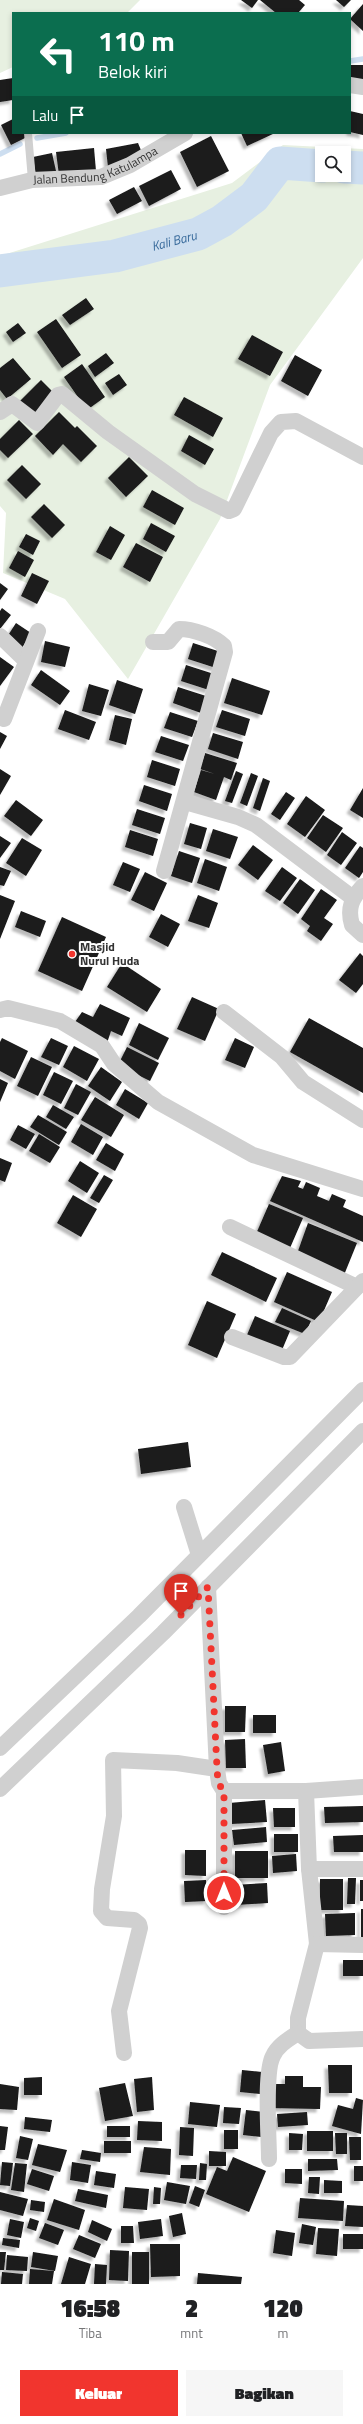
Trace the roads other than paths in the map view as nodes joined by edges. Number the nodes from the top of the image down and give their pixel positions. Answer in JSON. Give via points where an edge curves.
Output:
{"nodes":[{"id":1,"x":351,"y":85,"type":"edge"},
{"id":2,"x":363,"y":87,"type":"edge"},
{"id":3,"x":28,"y":134,"type":"edge"},
{"id":4,"x":183,"y":134,"type":"edge"},
{"id":5,"x":32,"y":180,"type":"junction"},
{"id":6,"x":0,"y":188,"type":"edge"},
{"id":7,"x":0,"y":412,"type":"edge"},
{"id":8,"x":363,"y":457,"type":"edge"},
{"id":9,"x":38,"y":631,"type":"dead end"},
{"id":10,"x":0,"y":636,"type":"edge"},
{"id":11,"x":153,"y":642,"type":"dead end"},
{"id":12,"x":26,"y":661,"type":"junction"},
{"id":13,"x":4,"y":719,"type":"dead end"},
{"id":14,"x":185,"y":802,"type":"junction"},
{"id":15,"x":164,"y":872,"type":"dead end"},
{"id":16,"x":363,"y":886,"type":"edge"},
{"id":17,"x":353,"y":898,"type":"junction"},
{"id":18,"x":363,"y":935,"type":"edge"},
{"id":19,"x":0,"y":1010,"type":"edge"},
{"id":20,"x":224,"y":1012,"type":"dead end"},
{"id":21,"x":363,"y":1120,"type":"edge"},
{"id":22,"x":363,"y":1188,"type":"edge"},
{"id":23,"x":230,"y":1227,"type":"dead end"},
{"id":24,"x":360,"y":1284,"type":"edge"},
{"id":25,"x":232,"y":1337,"type":"dead end"},
{"id":26,"x":363,"y":1390,"type":"edge"},
{"id":27,"x":363,"y":1431,"type":"edge"},
{"id":28,"x":184,"y":1506,"type":"dead end"},
{"id":29,"x":199,"y":1555,"type":"junction"},
{"id":30,"x":208,"y":1587,"type":"junction"},
{"id":31,"x":0,"y":1748,"type":"edge"},
{"id":32,"x":217,"y":1768,"type":"junction"},
{"id":33,"x":363,"y":1787,"type":"edge"},
{"id":34,"x":0,"y":1789,"type":"edge"},
{"id":35,"x":224,"y":1791,"type":"junction"},
{"id":36,"x":306,"y":1791,"type":"junction"},
{"id":37,"x":309,"y":1869,"type":"junction"},
{"id":38,"x":363,"y":1869,"type":"edge"},
{"id":39,"x":224,"y":1908,"type":"dead end"},
{"id":40,"x":317,"y":1944,"type":"junction"},
{"id":41,"x":363,"y":1945,"type":"edge"},
{"id":42,"x":298,"y":2033,"type":"junction"},
{"id":43,"x":363,"y":2039,"type":"edge"},
{"id":44,"x":124,"y":2053,"type":"dead end"},
{"id":45,"x":269,"y":2159,"type":"dead end"}],
"edges":[{"from":1,"to":2,"type":"street"},
{"from":3,"to":5,"type":"lane"},
{"from":4,"to":5,"type":"street","name":"Jalan Bendung Katulampa","via":[[130,165],[101,177]]},
{"from":5,"to":6,"type":"street","name":"Jalan Bendung Katulampa"},
{"from":7,"to":8,"type":"street","via":[[12,404],[37,423],[58,395],[62,394],[108,432],[195,494],[229,511],[238,503],[271,433],[281,422],[296,421]]},
{"from":9,"to":12,"type":"street"},
{"from":10,"to":12,"type":"street"},
{"from":11,"to":14,"type":"street","via":[[168,642],[179,629],[188,629],[219,643],[225,649]]},
{"from":12,"to":13,"type":"street"},
{"from":14,"to":15,"type":"street"},
{"from":14,"to":17,"type":"street","via":[[238,817],[256,825]]},
{"from":16,"to":17,"type":"street"},
{"from":17,"to":18,"type":"street","via":[[350,912],[352,925]]},
{"from":19,"to":22,"type":"street","via":[[8,1008],[60,1021],[102,1046],[114,1064],[158,1102],[253,1155]]},
{"from":20,"to":21,"type":"street","via":[[282,1057],[303,1082]]},
{"from":23,"to":24,"type":"street"},
{"from":24,"to":25,"type":"street","via":[[290,1357]]},
{"from":26,"to":29,"type":"street"},
{"from":27,"to":30,"type":"street"},
{"from":28,"to":29,"type":"street"},
{"from":29,"to":31,"type":"street"},
{"from":30,"to":32,"type":"street"},
{"from":30,"to":34,"type":"street"},
{"from":32,"to":35,"type":"street","via":[[218,1783]]},
{"from":32,"to":44,"type":"street","via":[[113,1760],[114,1816],[101,1911],[107,1918],[134,1920],[140,1928],[118,2011]]},
{"from":33,"to":36,"type":"street"},
{"from":35,"to":36,"type":"street"},
{"from":35,"to":39,"type":"street"},
{"from":36,"to":37,"type":"street"},
{"from":37,"to":38,"type":"street"},
{"from":37,"to":40,"type":"street"},
{"from":40,"to":41,"type":"street"},
{"from":40,"to":42,"type":"street","via":[[298,2018]]},
{"from":42,"to":43,"type":"street","via":[[308,2040]]},
{"from":42,"to":45,"type":"street","via":[[280,2045],[272,2056],[269,2078]]}]}
